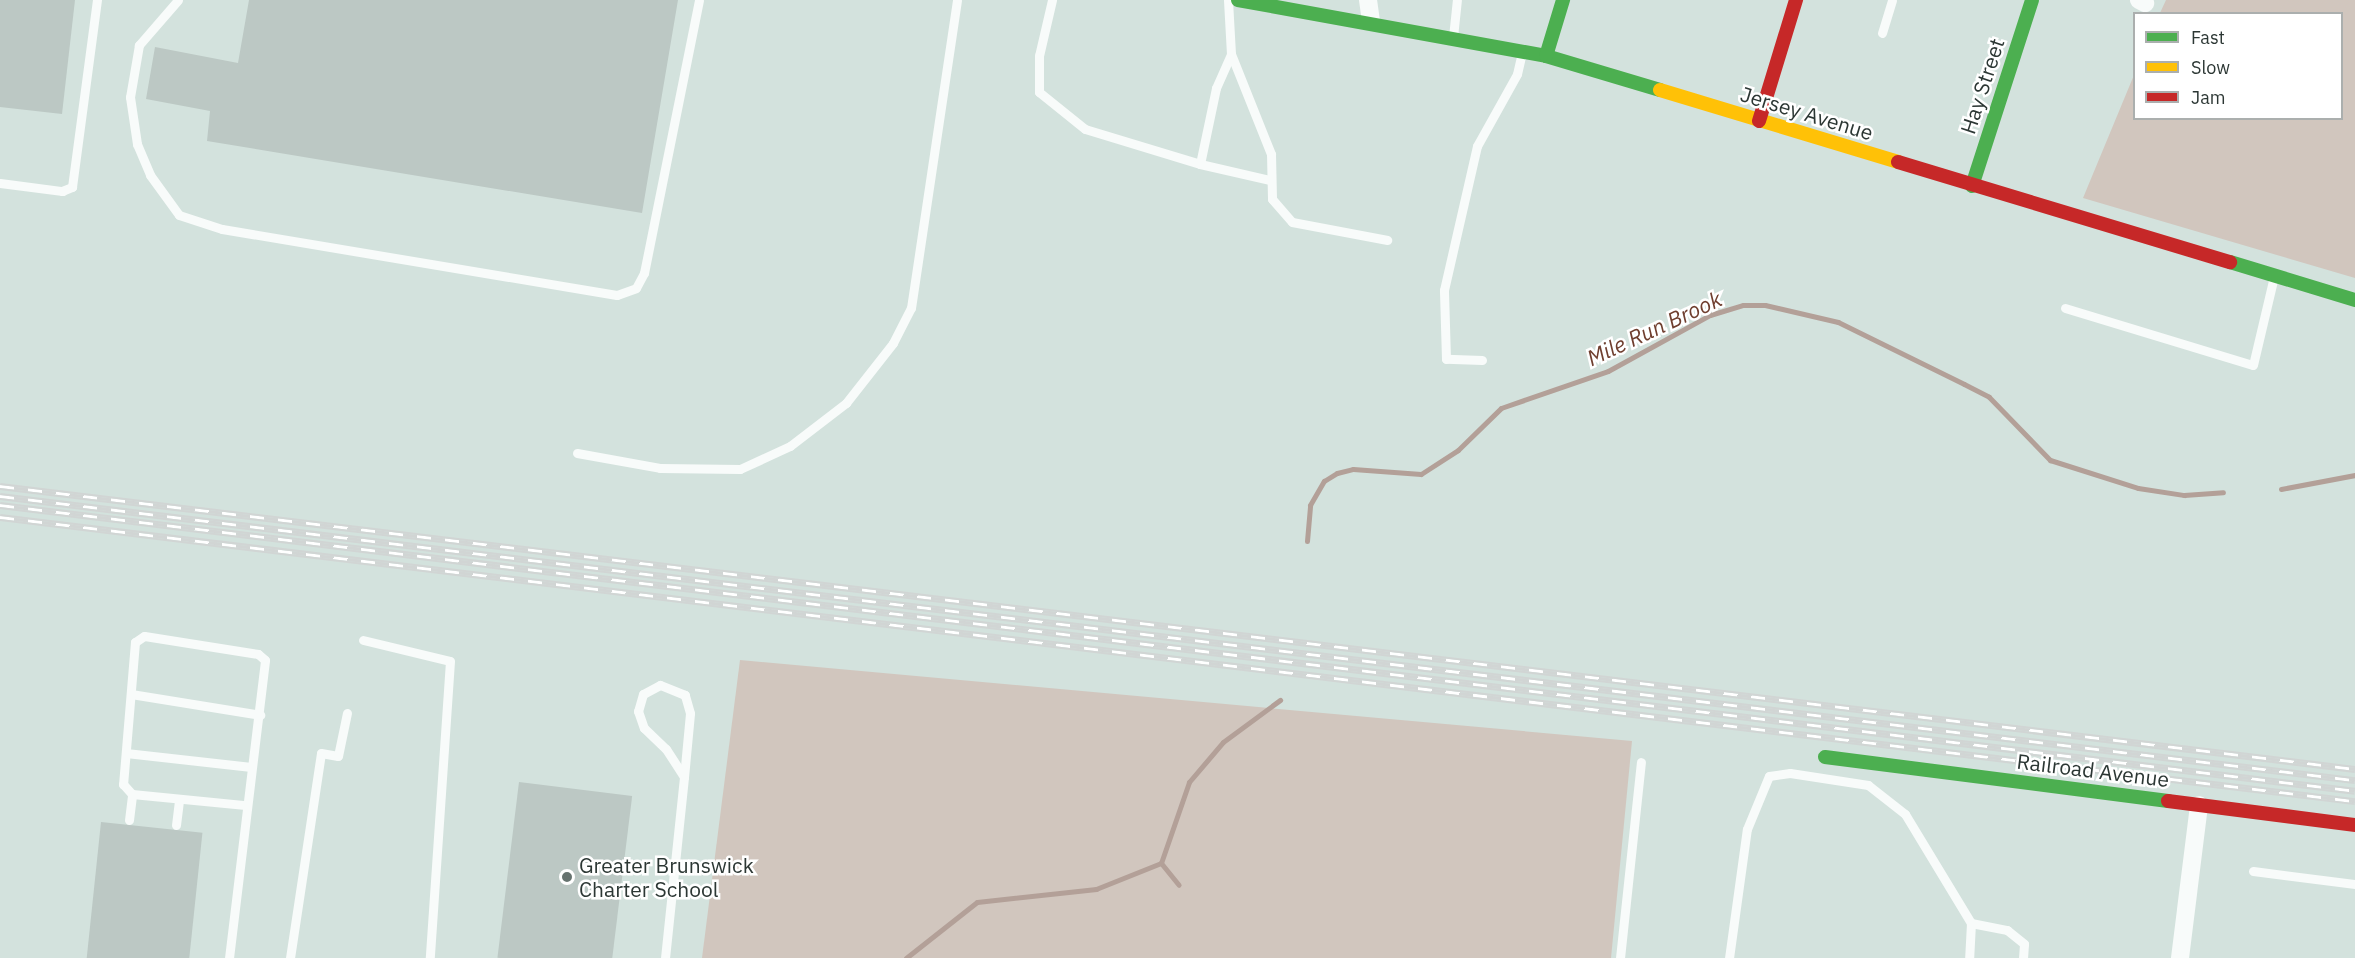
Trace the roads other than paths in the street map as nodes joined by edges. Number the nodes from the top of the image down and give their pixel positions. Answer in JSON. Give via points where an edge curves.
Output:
{"nodes":[{"id":1,"x":97,"y":0,"type":"edge"},
{"id":2,"x":178,"y":0,"type":"edge"},
{"id":3,"x":699,"y":0,"type":"edge"},
{"id":4,"x":957,"y":0,"type":"edge"},
{"id":5,"x":1052,"y":0,"type":"edge"},
{"id":6,"x":1228,"y":0,"type":"edge"},
{"id":7,"x":1239,"y":0,"type":"edge"},
{"id":8,"x":1368,"y":0,"type":"edge"},
{"id":9,"x":1457,"y":0,"type":"edge"},
{"id":10,"x":1563,"y":0,"type":"edge"},
{"id":11,"x":1796,"y":0,"type":"edge"},
{"id":12,"x":1892,"y":0,"type":"edge"},
{"id":13,"x":2032,"y":0,"type":"edge"},
{"id":14,"x":1371,"y":22,"type":"junction"},
{"id":15,"x":1882,"y":33,"type":"dead end"},
{"id":16,"x":1453,"y":37,"type":"junction"},
{"id":17,"x":1522,"y":51,"type":"junction"},
{"id":18,"x":1232,"y":54,"type":"junction"},
{"id":19,"x":1546,"y":56,"type":"junction"},
{"id":20,"x":1759,"y":121,"type":"junction"},
{"id":21,"x":1200,"y":164,"type":"junction"},
{"id":22,"x":1269,"y":180,"type":"junction"},
{"id":23,"x":0,"y":183,"type":"edge"},
{"id":24,"x":1972,"y":186,"type":"junction"},
{"id":25,"x":1387,"y":240,"type":"dead end"},
{"id":26,"x":2274,"y":276,"type":"junction"},
{"id":27,"x":2355,"y":300,"type":"edge"},
{"id":28,"x":2066,"y":308,"type":"dead end"},
{"id":29,"x":1482,"y":360,"type":"dead end"},
{"id":30,"x":577,"y":453,"type":"dead end"},
{"id":31,"x":363,"y":640,"type":"dead end"},
{"id":32,"x":131,"y":694,"type":"junction"},
{"id":33,"x":347,"y":713,"type":"dead end"},
{"id":34,"x":260,"y":715,"type":"junction"},
{"id":35,"x":126,"y":753,"type":"junction"},
{"id":36,"x":1825,"y":757,"type":"dead end"},
{"id":37,"x":1641,"y":762,"type":"dead end"},
{"id":38,"x":251,"y":767,"type":"junction"},
{"id":39,"x":684,"y":777,"type":"junction"},
{"id":40,"x":132,"y":794,"type":"junction"},
{"id":41,"x":179,"y":799,"type":"junction"},
{"id":42,"x":245,"y":805,"type":"junction"},
{"id":43,"x":2199,"y":805,"type":"junction"},
{"id":44,"x":129,"y":820,"type":"dead end"},
{"id":45,"x":176,"y":825,"type":"dead end"},
{"id":46,"x":2355,"y":825,"type":"edge"},
{"id":47,"x":2253,"y":871,"type":"dead end"},
{"id":48,"x":2355,"y":884,"type":"edge"},
{"id":49,"x":1971,"y":923,"type":"junction"},
{"id":50,"x":229,"y":958,"type":"edge"},
{"id":51,"x":290,"y":958,"type":"edge"},
{"id":52,"x":430,"y":958,"type":"edge"},
{"id":53,"x":665,"y":958,"type":"edge"},
{"id":54,"x":1620,"y":958,"type":"edge"},
{"id":55,"x":1729,"y":958,"type":"edge"},
{"id":56,"x":1969,"y":958,"type":"edge"},
{"id":57,"x":2023,"y":958,"type":"edge"},
{"id":58,"x":2180,"y":958,"type":"edge"}],
"edges":[{"from":1,"to":23,"type":"lane","via":[[72,187],[62,191]]},
{"from":2,"to":3,"type":"lane","via":[[140,45],[130,97],[137,144],[150,175],[179,215],[222,229],[617,295],[636,288],[644,273]]},
{"from":4,"to":30,"type":"lane","via":[[911,308],[893,343],[846,403],[790,446],[740,469],[660,468]]},
{"from":5,"to":21,"type":"lane","via":[[1040,56],[1039,92],[1085,129]]},
{"from":6,"to":18,"type":"lane"},
{"from":7,"to":14,"type":"street","name":"Jersey Avenue"},
{"from":8,"to":14,"type":"street"},
{"from":9,"to":16,"type":"lane"},
{"from":10,"to":19,"type":"street"},
{"from":11,"to":20,"type":"street"},
{"from":12,"to":15,"type":"lane"},
{"from":13,"to":24,"type":"street","name":"Hay Street"},
{"from":14,"to":16,"type":"street","name":"Jersey Avenue"},
{"from":16,"to":17,"type":"street","name":"Jersey Avenue"},
{"from":17,"to":19,"type":"street","name":"Jersey Avenue"},
{"from":17,"to":29,"type":"lane","via":[[1517,74],[1477,146],[1444,290],[1446,359]]},
{"from":18,"to":21,"type":"lane","via":[[1216,88]]},
{"from":18,"to":22,"type":"lane","via":[[1271,154]]},
{"from":19,"to":20,"type":"street","name":"Jersey Avenue"},
{"from":20,"to":24,"type":"street","name":"Jersey Avenue"},
{"from":21,"to":22,"type":"lane"},
{"from":22,"to":25,"type":"lane","via":[[1272,199],[1292,222]]},
{"from":24,"to":26,"type":"street","name":"Jersey Avenue"},
{"from":26,"to":27,"type":"street","name":"Jersey Avenue"},
{"from":26,"to":28,"type":"lane","via":[[2253,365]]},
{"from":31,"to":52,"type":"lane","via":[[450,661]]},
{"from":32,"to":34,"type":"lane"},
{"from":32,"to":34,"type":"lane","via":[[135,642],[144,636],[247,652],[265,660]]},
{"from":32,"to":35,"type":"lane"},
{"from":33,"to":51,"type":"lane","via":[[338,756],[321,753]]},
{"from":34,"to":38,"type":"lane"},
{"from":35,"to":38,"type":"lane"},
{"from":35,"to":40,"type":"lane","via":[[123,784]]},
{"from":36,"to":43,"type":"street","name":"Railroad Avenue"},
{"from":37,"to":54,"type":"lane"},
{"from":38,"to":42,"type":"lane"},
{"from":39,"to":39,"type":"lane","via":[[689,703],[678,688],[660,685],[643,694],[638,711],[644,728],[666,748]]},
{"from":39,"to":53,"type":"lane"},
{"from":40,"to":41,"type":"lane"},
{"from":40,"to":44,"type":"lane"},
{"from":41,"to":42,"type":"lane"},
{"from":41,"to":45,"type":"lane"},
{"from":42,"to":50,"type":"lane"},
{"from":43,"to":46,"type":"street","name":"Railroad Avenue"},
{"from":43,"to":58,"type":"street"},
{"from":47,"to":48,"type":"lane"},
{"from":49,"to":55,"type":"lane","via":[[1905,814],[1868,785],[1790,773],[1769,776],[1747,829]]},
{"from":49,"to":56,"type":"lane"},
{"from":49,"to":57,"type":"lane","via":[[2007,930],[2024,944]]}]}
